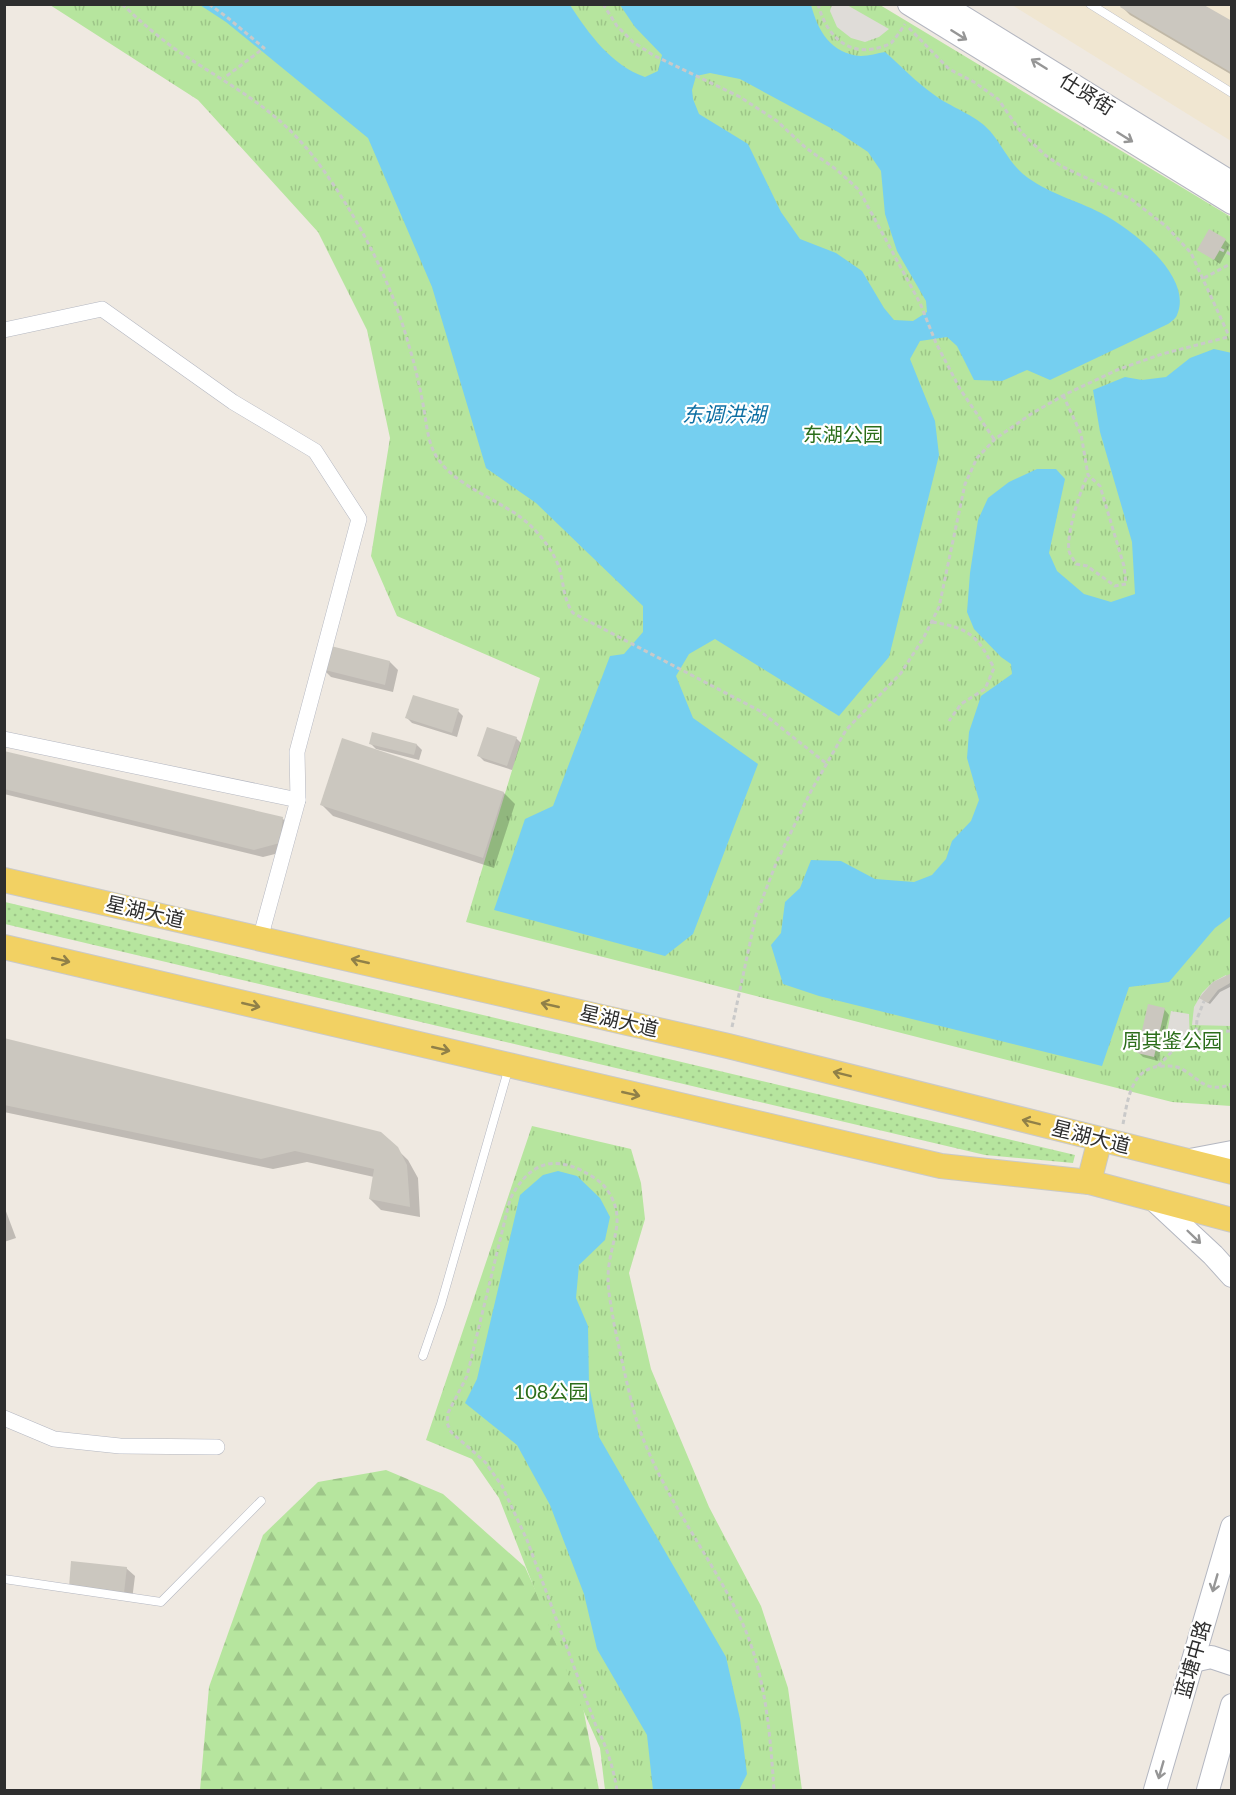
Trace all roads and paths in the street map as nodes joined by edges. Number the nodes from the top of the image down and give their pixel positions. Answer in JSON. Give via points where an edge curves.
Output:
{"nodes":[{"id":1,"x":122,"y":4,"type":"edge"},
{"id":2,"x":209,"y":4,"type":"edge"},
{"id":3,"x":603,"y":4,"type":"edge"},
{"id":4,"x":818,"y":4,"type":"edge"},
{"id":5,"x":909,"y":4,"type":"edge"},
{"id":6,"x":942,"y":4,"type":"edge"},
{"id":7,"x":1090,"y":4,"type":"edge"},
{"id":8,"x":1104,"y":8,"type":"edge"},
{"id":9,"x":223,"y":79,"type":"junction"},
{"id":10,"x":1232,"y":93,"type":"edge"},
{"id":11,"x":1232,"y":183,"type":"edge"},
{"id":12,"x":1232,"y":202,"type":"edge"},
{"id":13,"x":1220,"y":249,"type":"dead end"},
{"id":14,"x":1232,"y":255,"type":"edge"},
{"id":15,"x":1232,"y":263,"type":"edge"},
{"id":16,"x":1204,"y":278,"type":"junction"},
{"id":17,"x":4,"y":330,"type":"edge"},
{"id":18,"x":1230,"y":336,"type":"edge"},
{"id":19,"x":1063,"y":395,"type":"junction"},
{"id":20,"x":995,"y":439,"type":"junction"},
{"id":21,"x":1088,"y":475,"type":"junction"},
{"id":22,"x":932,"y":622,"type":"junction"},
{"id":23,"x":949,"y":721,"type":"dead end"},
{"id":24,"x":4,"y":739,"type":"edge"},
{"id":25,"x":827,"y":764,"type":"junction"},
{"id":26,"x":298,"y":800,"type":"junction"},
{"id":27,"x":4,"y":880,"type":"edge"},
{"id":28,"x":260,"y":939,"type":"junction"},
{"id":29,"x":4,"y":947,"type":"edge"},
{"id":30,"x":1204,"y":1001,"type":"dead end"},
{"id":31,"x":1232,"y":1031,"type":"edge"},
{"id":32,"x":1196,"y":1032,"type":"junction"},
{"id":33,"x":728,"y":1046,"type":"junction"},
{"id":34,"x":510,"y":1065,"type":"junction"},
{"id":35,"x":1158,"y":1066,"type":"junction"},
{"id":36,"x":1232,"y":1084,"type":"edge"},
{"id":37,"x":1109,"y":1141,"type":"junction"},
{"id":38,"x":1232,"y":1152,"type":"edge"},
{"id":39,"x":1190,"y":1161,"type":"junction"},
{"id":40,"x":1232,"y":1172,"type":"edge"},
{"id":41,"x":1089,"y":1182,"type":"junction"},
{"id":42,"x":1154,"y":1200,"type":"junction"},
{"id":43,"x":1232,"y":1220,"type":"edge"},
{"id":44,"x":1232,"y":1276,"type":"edge"},
{"id":45,"x":423,"y":1356,"type":"dead end"},
{"id":46,"x":4,"y":1418,"type":"edge"},
{"id":47,"x":217,"y":1447,"type":"dead end"},
{"id":48,"x":261,"y":1501,"type":"dead end"},
{"id":49,"x":1232,"y":1527,"type":"edge"},
{"id":50,"x":4,"y":1579,"type":"edge"},
{"id":51,"x":1193,"y":1661,"type":"junction"},
{"id":52,"x":1232,"y":1664,"type":"edge"},
{"id":53,"x":1232,"y":1706,"type":"edge"},
{"id":54,"x":617,"y":1791,"type":"edge"},
{"id":55,"x":774,"y":1791,"type":"edge"},
{"id":56,"x":1155,"y":1791,"type":"edge"},
{"id":57,"x":1208,"y":1791,"type":"edge"}],
"edges":[{"from":1,"to":9,"type":"path","via":[[170,45]]},
{"from":2,"to":9,"type":"path","via":[[264,48]]},
{"from":3,"to":20,"type":"path","via":[[633,42],[740,97],[777,121],[859,190],[920,303],[960,389]]},
{"from":4,"to":16,"type":"path","via":[[829,31],[851,48],[864,50],[891,43],[905,24],[950,69],[998,99],[1021,132],[1045,155],[1131,199],[1167,227],[1191,253]]},
{"from":5,"to":12,"type":"street","one_way":true},
{"from":11,"to":6,"type":"street","name":"仕贤街","one_way":true},
{"from":7,"to":8,"type":"lane"},
{"from":8,"to":10,"type":"lane"},
{"from":9,"to":25,"type":"path","via":[[291,130],[348,208],[388,287],[409,345],[434,453],[455,477],[506,506],[547,543],[558,565],[566,604],[573,614],[760,711]]},
{"from":13,"to":14,"type":"path"},
{"from":15,"to":16,"type":"path"},
{"from":16,"to":18,"type":"path"},
{"from":17,"to":26,"type":"street","via":[[102,309],[233,402],[315,451],[359,519],[297,752]]},
{"from":18,"to":19,"type":"path","via":[[1162,354]]},
{"from":19,"to":20,"type":"path"},
{"from":19,"to":21,"type":"path","via":[[1081,434]]},
{"from":20,"to":22,"type":"path","via":[[977,458],[965,484],[939,607]]},
{"from":21,"to":21,"type":"path","via":[[1100,486],[1126,584],[1115,586],[1088,566],[1076,564],[1069,551],[1080,490]]},
{"from":22,"to":23,"type":"path","via":[[958,626],[982,645],[994,668],[985,689],[961,704]]},
{"from":22,"to":25,"type":"path","via":[[901,673],[846,730]]},
{"from":24,"to":26,"type":"street"},
{"from":25,"to":33,"type":"path","via":[[777,861],[756,915]]},
{"from":26,"to":28,"type":"street"},
{"from":27,"to":28,"type":"main road","name":"星湖大道"},
{"from":33,"to":28,"type":"main road","name":"星湖大道","one_way":true},
{"from":29,"to":34,"type":"main road","one_way":true},
{"from":30,"to":32,"type":"path"},
{"from":31,"to":32,"type":"path"},
{"from":32,"to":35,"type":"path","via":[[1191,1032]]},
{"from":37,"to":33,"type":"main road","name":"星湖大道","one_way":true},
{"from":34,"to":41,"type":"main road","one_way":true,"via":[[941,1166]]},
{"from":34,"to":45,"type":"lane"},
{"from":35,"to":36,"type":"path","via":[[1176,1066],[1207,1087]]},
{"from":35,"to":37,"type":"path","via":[[1145,1070],[1134,1081]]},
{"from":37,"to":39,"type":"main road","name":"星湖大道"},
{"from":37,"to":41,"type":"main road"},
{"from":38,"to":39,"type":"street"},
{"from":39,"to":40,"type":"main road","name":"星湖大道"},
{"from":41,"to":42,"type":"main road"},
{"from":42,"to":43,"type":"main road"},
{"from":42,"to":44,"type":"street","one_way":true},
{"from":46,"to":47,"type":"street","via":[[54,1439],[120,1446]]},
{"from":48,"to":50,"type":"lane","via":[[161,1602]]},
{"from":49,"to":51,"type":"street","name":"蓝塘中路","one_way":true},
{"from":51,"to":52,"type":"street","via":[[1211,1658]]},
{"from":51,"to":56,"type":"street","name":"蓝塘中路","one_way":true},
{"from":53,"to":57,"type":"street"},
{"from":54,"to":55,"type":"path","via":[[606,1745],[527,1540],[502,1486],[447,1423],[467,1376],[510,1199],[520,1181],[537,1167],[556,1163],[589,1174],[604,1186],[614,1205],[618,1225],[608,1290],[623,1370],[646,1444],[741,1621],[754,1653],[770,1725]]}]}
